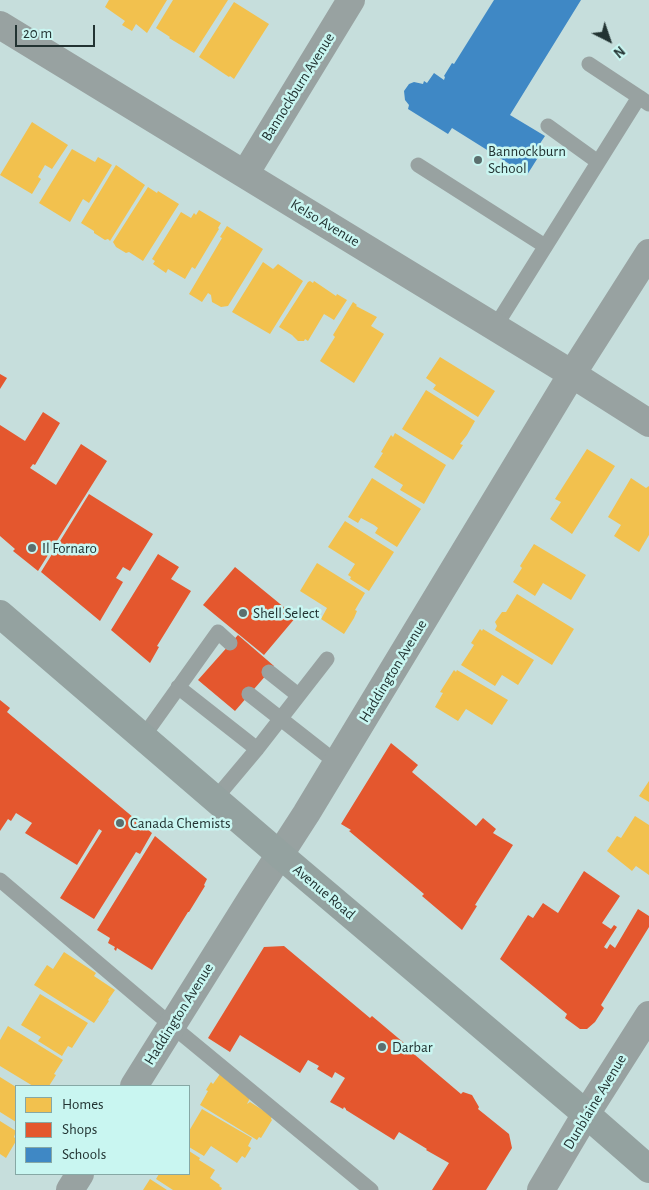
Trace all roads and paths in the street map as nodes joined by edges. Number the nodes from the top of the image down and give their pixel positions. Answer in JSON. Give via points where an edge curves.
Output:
{"nodes":[{"id":1,"x":351,"y":0,"type":"edge"},
{"id":2,"x":0,"y":25,"type":"edge"},
{"id":3,"x":589,"y":64,"type":"dead end"},
{"id":4,"x":644,"y":100,"type":"edge"},
{"id":5,"x":548,"y":126,"type":"dead end"},
{"id":6,"x":598,"y":162,"type":"junction"},
{"id":7,"x":418,"y":165,"type":"dead end"},
{"id":8,"x":245,"y":174,"type":"junction"},
{"id":9,"x":545,"y":246,"type":"junction"},
{"id":10,"x":649,"y":253,"type":"edge"},
{"id":11,"x":495,"y":327,"type":"junction"},
{"id":12,"x":572,"y":374,"type":"junction"},
{"id":13,"x":649,"y":423,"type":"edge"},
{"id":14,"x":0,"y":614,"type":"edge"},
{"id":15,"x":230,"y":642,"type":"dead end"},
{"id":16,"x":327,"y":659,"type":"dead end"},
{"id":17,"x":269,"y":672,"type":"dead end"},
{"id":18,"x":178,"y":687,"type":"junction"},
{"id":19,"x":249,"y":694,"type":"dead end"},
{"id":20,"x":298,"y":695,"type":"junction"},
{"id":21,"x":280,"y":720,"type":"junction"},
{"id":22,"x":143,"y":737,"type":"junction"},
{"id":23,"x":257,"y":748,"type":"junction"},
{"id":24,"x":337,"y":763,"type":"junction"},
{"id":25,"x":215,"y":799,"type":"junction"},
{"id":26,"x":279,"y":854,"type":"junction"},
{"id":27,"x":0,"y":880,"type":"edge"},
{"id":28,"x":649,"y":1015,"type":"edge"},
{"id":29,"x":171,"y":1025,"type":"junction"},
{"id":30,"x":135,"y":1085,"type":"edge"},
{"id":31,"x":586,"y":1114,"type":"junction"},
{"id":32,"x":649,"y":1169,"type":"edge"},
{"id":33,"x":79,"y":1175,"type":"edge"},
{"id":34,"x":70,"y":1190,"type":"edge"},
{"id":35,"x":371,"y":1190,"type":"edge"},
{"id":36,"x":541,"y":1190,"type":"edge"}],
"edges":[{"from":1,"to":8,"type":"street","name":"Bannockburn Avenue"},
{"from":2,"to":8,"type":"street","name":"Kelso Avenue"},
{"from":3,"to":4,"type":"lane"},
{"from":4,"to":6,"type":"lane"},
{"from":5,"to":6,"type":"lane"},
{"from":6,"to":9,"type":"lane"},
{"from":7,"to":9,"type":"lane"},
{"from":8,"to":11,"type":"street","name":"Kelso Avenue"},
{"from":9,"to":11,"type":"lane"},
{"from":10,"to":12,"type":"street","name":"Haddington Avenue"},
{"from":11,"to":12,"type":"street","name":"Kelso Avenue"},
{"from":12,"to":13,"type":"street","name":"Kelso Avenue"},
{"from":12,"to":24,"type":"street","name":"Haddington Avenue"},
{"from":14,"to":22,"type":"main road","name":"Avenue Road"},
{"from":15,"to":18,"type":"lane","via":[[218,632],[207,659]]},
{"from":16,"to":20,"type":"lane"},
{"from":17,"to":20,"type":"lane"},
{"from":18,"to":22,"type":"lane"},
{"from":18,"to":23,"type":"lane"},
{"from":19,"to":21,"type":"lane"},
{"from":20,"to":21,"type":"lane"},
{"from":21,"to":23,"type":"lane"},
{"from":21,"to":24,"type":"lane"},
{"from":22,"to":25,"type":"main road","name":"Avenue Road"},
{"from":23,"to":25,"type":"lane"},
{"from":24,"to":26,"type":"street","name":"Haddington Avenue"},
{"from":25,"to":26,"type":"main road","name":"Avenue Road"},
{"from":26,"to":29,"type":"street","name":"Haddington Avenue"},
{"from":26,"to":31,"type":"main road","name":"Avenue Road"},
{"from":27,"to":29,"type":"lane"},
{"from":28,"to":31,"type":"street","name":"Dunblaine Avenue"},
{"from":29,"to":30,"type":"street","name":"Haddington Avenue"},
{"from":29,"to":35,"type":"lane"},
{"from":31,"to":32,"type":"main road","name":"Avenue Road"},
{"from":31,"to":36,"type":"street","name":"Dunblaine Avenue"},
{"from":33,"to":34,"type":"street"}]}
